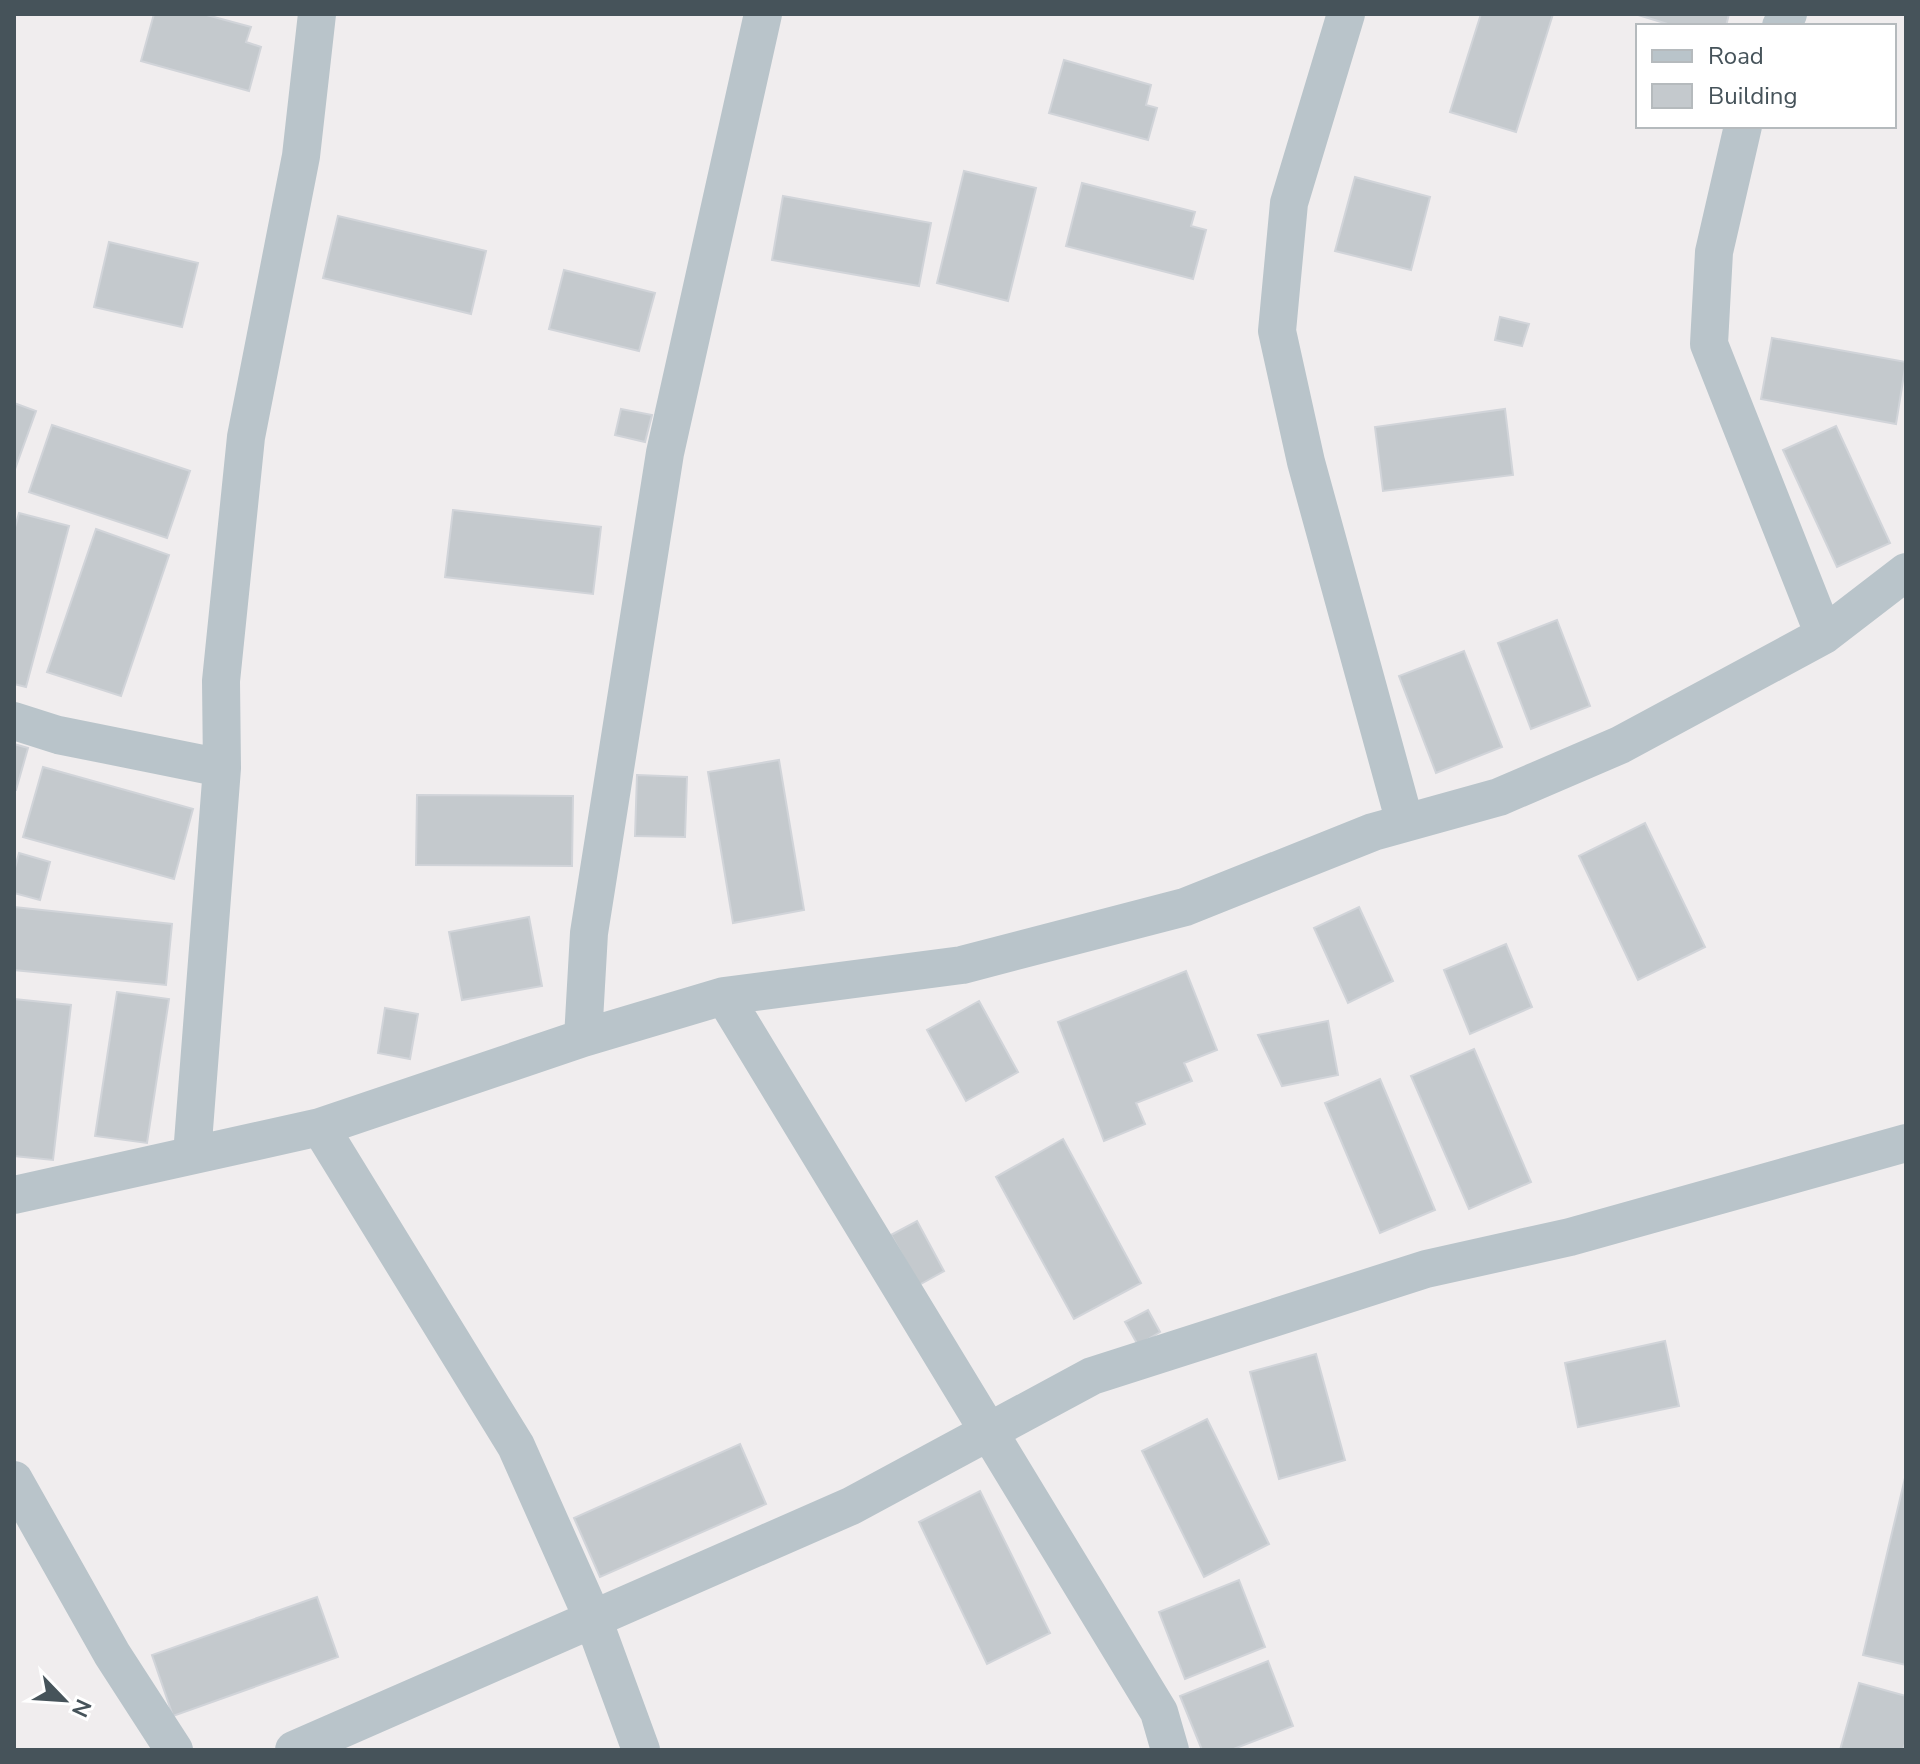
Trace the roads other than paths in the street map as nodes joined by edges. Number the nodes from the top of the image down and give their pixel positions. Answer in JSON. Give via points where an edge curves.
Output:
{"nodes":[{"id":1,"x":317,"y":14,"type":"edge"},
{"id":2,"x":763,"y":14,"type":"edge"},
{"id":3,"x":1346,"y":14,"type":"edge"},
{"id":4,"x":1743,"y":128,"type":"edge"},
{"id":5,"x":1906,"y":572,"type":"edge"},
{"id":6,"x":1824,"y":635,"type":"junction"},
{"id":7,"x":14,"y":721,"type":"edge"},
{"id":8,"x":222,"y":768,"type":"junction"},
{"id":9,"x":1405,"y":823,"type":"junction"},
{"id":10,"x":724,"y":996,"type":"junction"},
{"id":11,"x":583,"y":1038,"type":"junction"},
{"id":12,"x":320,"y":1127,"type":"junction"},
{"id":13,"x":1906,"y":1143,"type":"edge"},
{"id":14,"x":192,"y":1155,"type":"junction"},
{"id":15,"x":14,"y":1195,"type":"edge"},
{"id":16,"x":990,"y":1431,"type":"junction"},
{"id":17,"x":14,"y":1480,"type":"edge"},
{"id":18,"x":593,"y":1619,"type":"junction"},
{"id":19,"x":174,"y":1750,"type":"edge"},
{"id":20,"x":294,"y":1750,"type":"edge"},
{"id":21,"x":641,"y":1750,"type":"edge"},
{"id":22,"x":1170,"y":1750,"type":"edge"}],
"edges":[{"from":1,"to":8,"type":"street","via":[[301,156],[246,437],[221,681]]},
{"from":2,"to":11,"type":"street","via":[[665,453],[589,933]]},
{"from":3,"to":9,"type":"street","via":[[1289,203],[1277,331],[1306,462]]},
{"from":4,"to":6,"type":"street","via":[[1714,252],[1709,344]]},
{"from":5,"to":6,"type":"street"},
{"from":6,"to":9,"type":"street","via":[[1620,745],[1499,797]]},
{"from":7,"to":8,"type":"street"},
{"from":8,"to":14,"type":"street"},
{"from":9,"to":10,"type":"street","via":[[1185,907],[977,961]]},
{"from":10,"to":11,"type":"street"},
{"from":10,"to":16,"type":"street"},
{"from":11,"to":12,"type":"street"},
{"from":12,"to":14,"type":"street"},
{"from":12,"to":18,"type":"street","via":[[516,1446]]},
{"from":13,"to":16,"type":"street","via":[[1570,1237],[1426,1269],[1307,1306],[1092,1376]]},
{"from":14,"to":15,"type":"street"},
{"from":16,"to":18,"type":"street","via":[[851,1506]]},
{"from":16,"to":22,"type":"street","via":[[1159,1712]]},
{"from":17,"to":19,"type":"street","via":[[112,1654]]},
{"from":18,"to":20,"type":"street"},
{"from":18,"to":21,"type":"street"}]}
